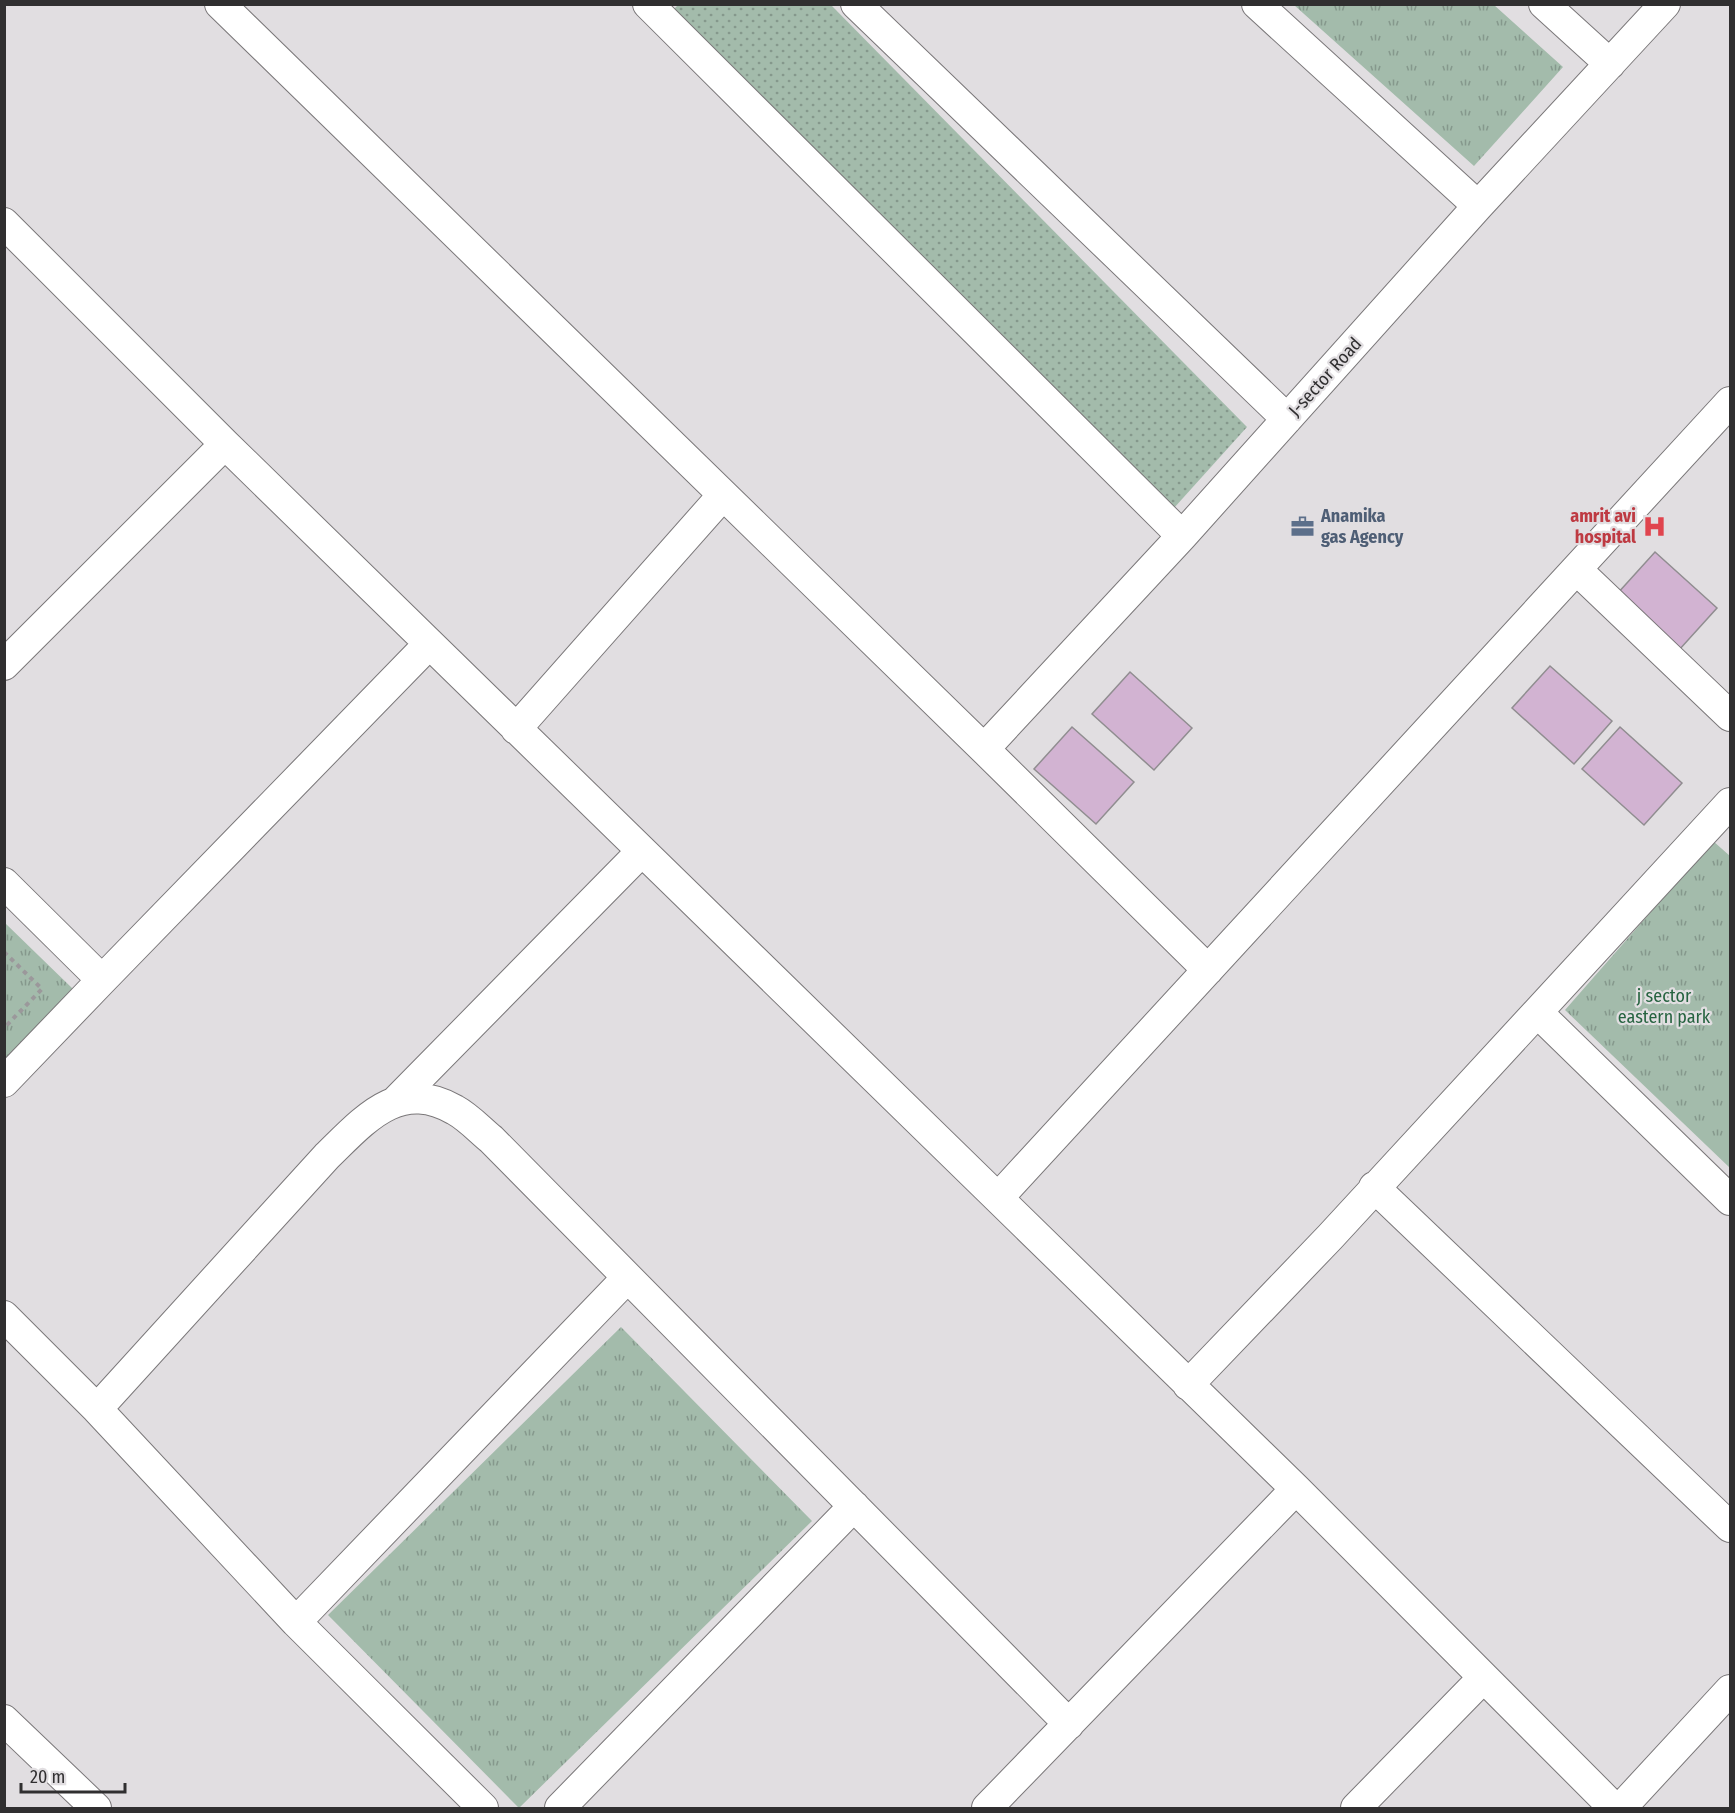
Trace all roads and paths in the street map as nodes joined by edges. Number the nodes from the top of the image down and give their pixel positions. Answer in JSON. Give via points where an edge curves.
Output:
{"nodes":[{"id":1,"x":220,"y":4,"type":"edge"},
{"id":2,"x":648,"y":4,"type":"edge"},
{"id":3,"x":856,"y":4,"type":"edge"},
{"id":4,"x":1257,"y":4,"type":"edge"},
{"id":5,"x":1544,"y":4,"type":"edge"},
{"id":6,"x":1665,"y":4,"type":"edge"},
{"id":7,"x":1610,"y":64,"type":"junction"},
{"id":8,"x":1478,"y":206,"type":"junction"},
{"id":9,"x":6,"y":228,"type":"edge"},
{"id":10,"x":1731,"y":402,"type":"edge"},
{"id":11,"x":1287,"y":419,"type":"junction"},
{"id":12,"x":225,"y":444,"type":"junction"},
{"id":13,"x":723,"y":495,"type":"junction"},
{"id":14,"x":1182,"y":536,"type":"junction"},
{"id":15,"x":1577,"y":570,"type":"junction"},
{"id":16,"x":429,"y":644,"type":"junction"},
{"id":17,"x":4,"y":665,"type":"edge"},
{"id":18,"x":1731,"y":716,"type":"edge"},
{"id":19,"x":516,"y":729,"type":"junction"},
{"id":20,"x":984,"y":749,"type":"junction"},
{"id":21,"x":1726,"y":818,"type":"edge"},
{"id":22,"x":642,"y":851,"type":"junction"},
{"id":23,"x":4,"y":883,"type":"edge"},
{"id":24,"x":4,"y":952,"type":"edge"},
{"id":25,"x":1208,"y":970,"type":"junction"},
{"id":26,"x":102,"y":980,"type":"junction"},
{"id":27,"x":1538,"y":1013,"type":"junction"},
{"id":28,"x":4,"y":1028,"type":"edge"},
{"id":29,"x":4,"y":1082,"type":"edge"},
{"id":30,"x":396,"y":1101,"type":"junction"},
{"id":31,"x":1374,"y":1187,"type":"junction"},
{"id":32,"x":998,"y":1198,"type":"junction"},
{"id":33,"x":1731,"y":1200,"type":"edge"},
{"id":34,"x":627,"y":1278,"type":"junction"},
{"id":35,"x":4,"y":1316,"type":"edge"},
{"id":36,"x":1188,"y":1385,"type":"junction"},
{"id":37,"x":97,"y":1409,"type":"junction"},
{"id":38,"x":1296,"y":1490,"type":"junction"},
{"id":39,"x":854,"y":1506,"type":"junction"},
{"id":40,"x":1731,"y":1527,"type":"edge"},
{"id":41,"x":296,"y":1623,"type":"junction"},
{"id":42,"x":1483,"y":1678,"type":"junction"},
{"id":43,"x":1731,"y":1690,"type":"edge"},
{"id":44,"x":4,"y":1720,"type":"edge"},
{"id":45,"x":1069,"y":1724,"type":"junction"},
{"id":46,"x":96,"y":1809,"type":"edge"},
{"id":47,"x":483,"y":1809,"type":"edge"},
{"id":48,"x":560,"y":1809,"type":"edge"},
{"id":49,"x":987,"y":1809,"type":"edge"},
{"id":50,"x":1356,"y":1809,"type":"edge"},
{"id":51,"x":1614,"y":1809,"type":"edge"},
{"id":52,"x":1621,"y":1809,"type":"edge"}],
"edges":[{"from":1,"to":13,"type":"street"},
{"from":2,"to":14,"type":"street"},
{"from":3,"to":11,"type":"street"},
{"from":4,"to":8,"type":"street"},
{"from":5,"to":7,"type":"street"},
{"from":6,"to":7,"type":"street","name":"J-sector Road"},
{"from":7,"to":8,"type":"street","name":"J-sector Road"},
{"from":8,"to":11,"type":"street","name":"J-sector Road"},
{"from":9,"to":12,"type":"street"},
{"from":10,"to":15,"type":"street"},
{"from":11,"to":14,"type":"street","name":"J-sector Road"},
{"from":12,"to":16,"type":"street"},
{"from":12,"to":17,"type":"street"},
{"from":13,"to":19,"type":"street"},
{"from":13,"to":20,"type":"street"},
{"from":14,"to":20,"type":"street","name":"J-sector Road"},
{"from":15,"to":18,"type":"street"},
{"from":15,"to":25,"type":"street"},
{"from":16,"to":19,"type":"street"},
{"from":16,"to":26,"type":"street"},
{"from":19,"to":22,"type":"street"},
{"from":20,"to":25,"type":"street"},
{"from":21,"to":27,"type":"street"},
{"from":22,"to":30,"type":"street"},
{"from":22,"to":32,"type":"street"},
{"from":23,"to":26,"type":"street"},
{"from":24,"to":28,"type":"path","via":[[42,989]]},
{"from":25,"to":32,"type":"street"},
{"from":26,"to":29,"type":"street"},
{"from":27,"to":31,"type":"street"},
{"from":27,"to":33,"type":"street"},
{"from":30,"to":34,"type":"street","via":[[427,1098],[456,1110],[525,1172]]},
{"from":30,"to":37,"type":"street","via":[[365,1119],[327,1156]]},
{"from":31,"to":36,"type":"street"},
{"from":31,"to":40,"type":"street"},
{"from":32,"to":36,"type":"street"},
{"from":34,"to":39,"type":"street"},
{"from":34,"to":41,"type":"street"},
{"from":35,"to":37,"type":"street"},
{"from":36,"to":38,"type":"street"},
{"from":37,"to":41,"type":"street"},
{"from":38,"to":42,"type":"street"},
{"from":38,"to":45,"type":"street"},
{"from":39,"to":45,"type":"street"},
{"from":39,"to":48,"type":"street"},
{"from":41,"to":47,"type":"street"},
{"from":42,"to":50,"type":"street"},
{"from":42,"to":51,"type":"street"},
{"from":43,"to":52,"type":"street"},
{"from":44,"to":46,"type":"street"},
{"from":45,"to":49,"type":"street"}]}
